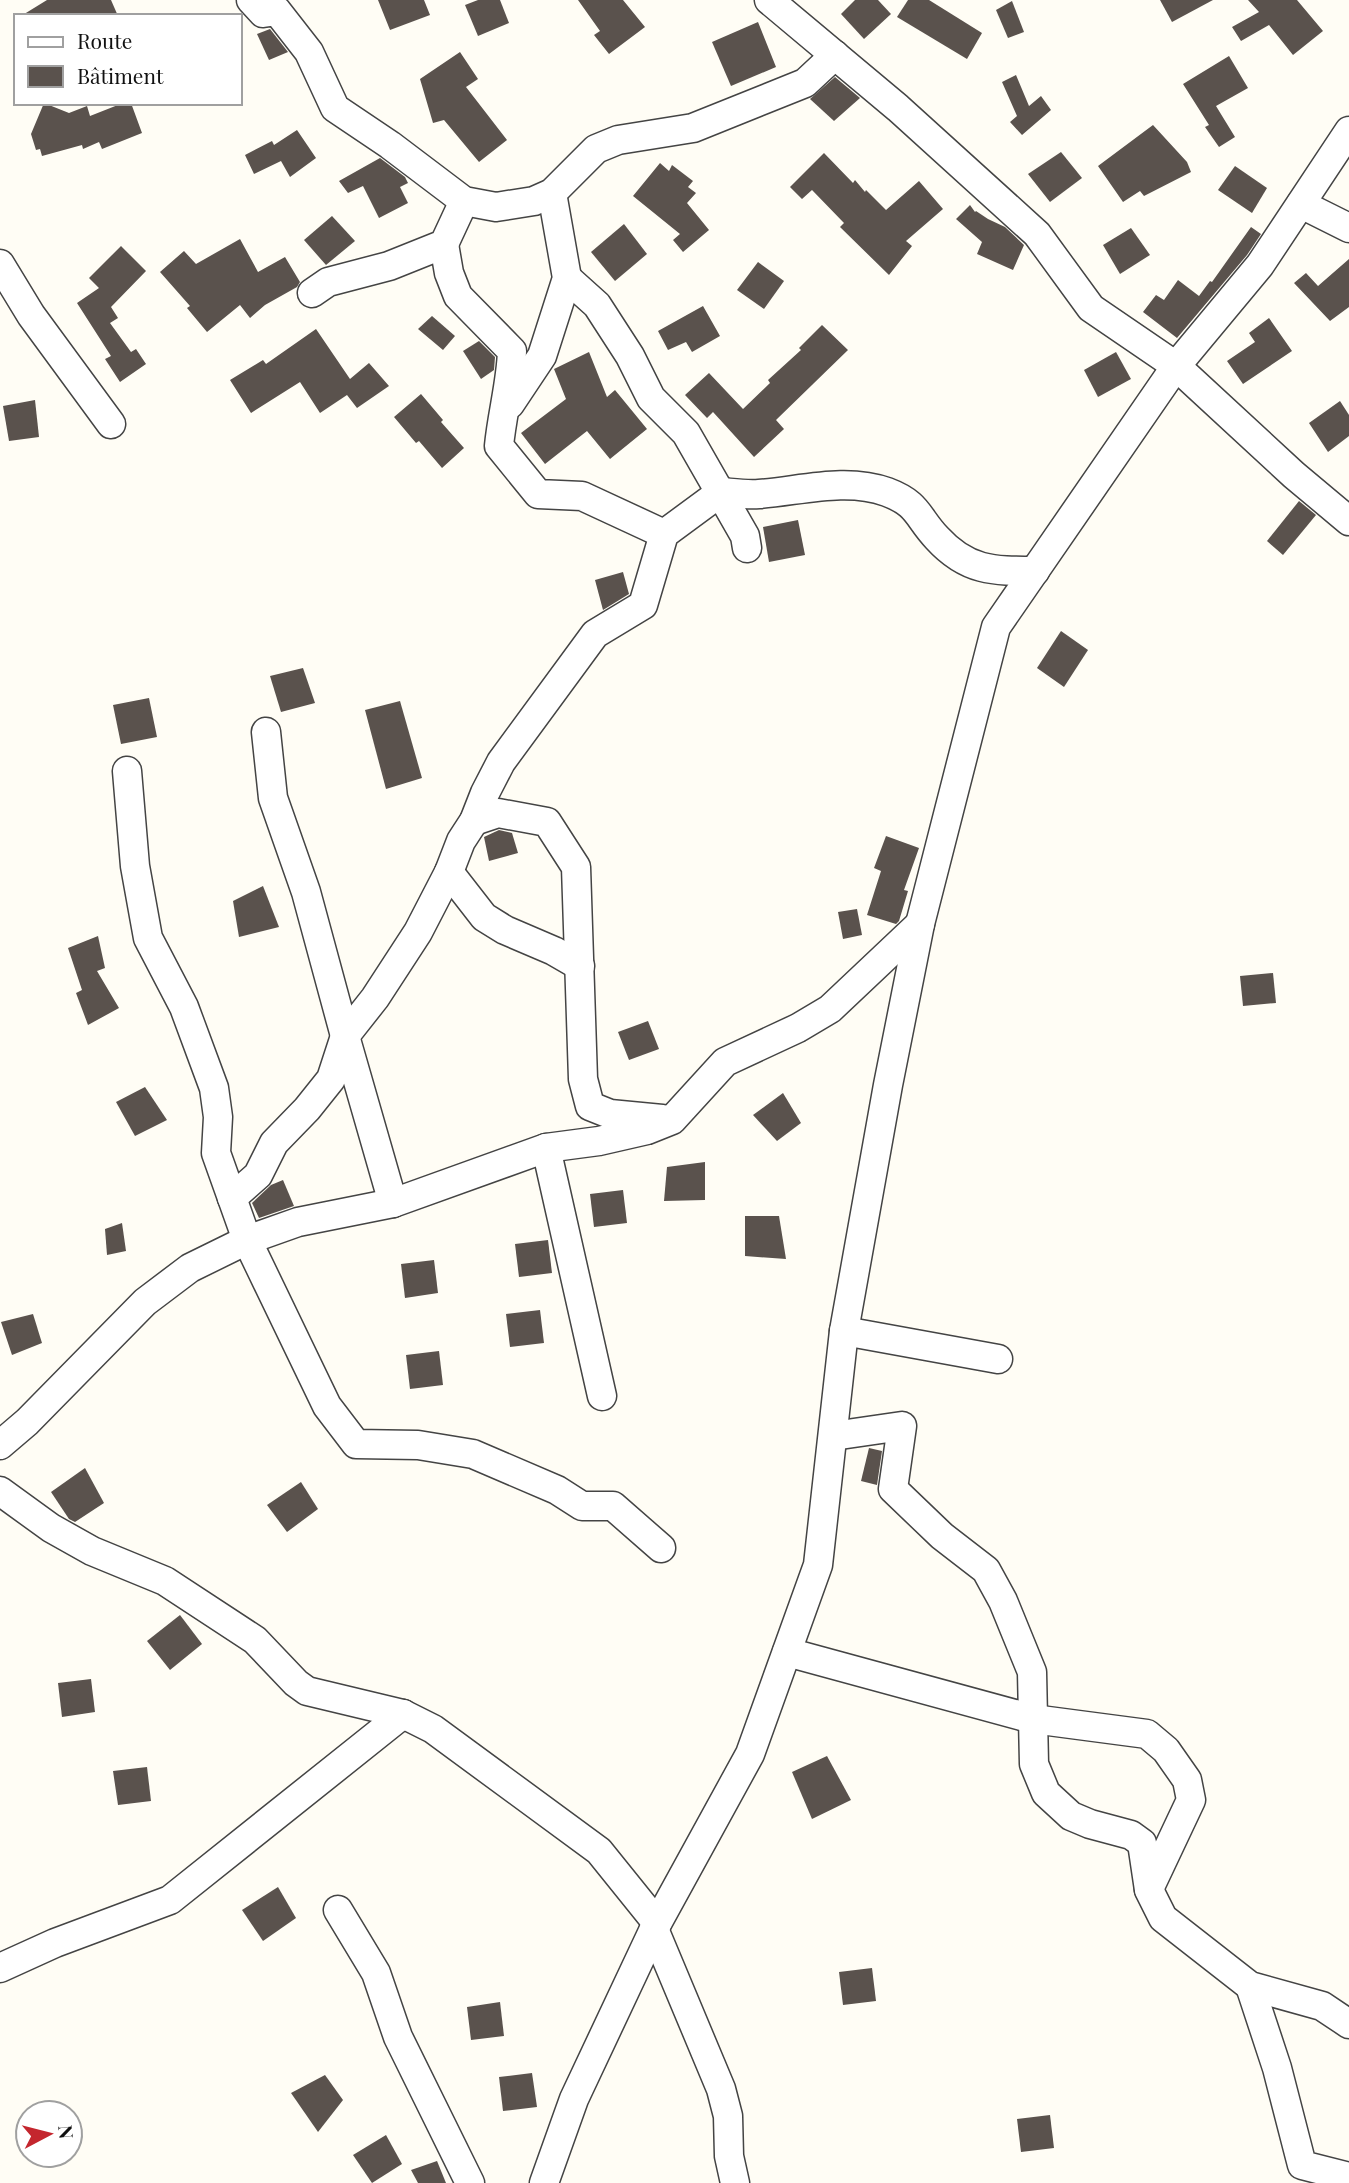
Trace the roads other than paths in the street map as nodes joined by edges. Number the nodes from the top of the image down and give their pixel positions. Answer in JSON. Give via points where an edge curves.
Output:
{"nodes":[{"id":1,"x":769,"y":0,"type":"edge"},
{"id":2,"x":264,"y":4,"type":"edge"},
{"id":3,"x":835,"y":55,"type":"junction"},
{"id":4,"x":1349,"y":131,"type":"edge"},
{"id":5,"x":552,"y":193,"type":"junction"},
{"id":6,"x":464,"y":201,"type":"junction"},
{"id":7,"x":1301,"y":204,"type":"junction"},
{"id":8,"x":1349,"y":228,"type":"edge"},
{"id":9,"x":444,"y":244,"type":"junction"},
{"id":10,"x":0,"y":264,"type":"edge"},
{"id":11,"x":567,"y":278,"type":"junction"},
{"id":12,"x":312,"y":293,"type":"dead end"},
{"id":13,"x":1176,"y":366,"type":"junction"},
{"id":14,"x":502,"y":415,"type":"junction"},
{"id":15,"x":111,"y":424,"type":"dead end"},
{"id":16,"x":721,"y":492,"type":"junction"},
{"id":17,"x":1349,"y":521,"type":"edge"},
{"id":18,"x":664,"y":534,"type":"junction"},
{"id":19,"x":747,"y":548,"type":"dead end"},
{"id":20,"x":1035,"y":571,"type":"junction"},
{"id":21,"x":266,"y":732,"type":"dead end"},
{"id":22,"x":127,"y":771,"type":"dead end"},
{"id":23,"x":474,"y":821,"type":"junction"},
{"id":24,"x":449,"y":872,"type":"junction"},
{"id":25,"x":920,"y":924,"type":"junction"},
{"id":26,"x":912,"y":963,"type":"junction"},
{"id":27,"x":580,"y":967,"type":"junction"},
{"id":28,"x":872,"y":970,"type":"junction"},
{"id":29,"x":345,"y":1036,"type":"junction"},
{"id":30,"x":672,"y":1120,"type":"junction"},
{"id":31,"x":546,"y":1148,"type":"junction"},
{"id":32,"x":232,"y":1198,"type":"junction"},
{"id":33,"x":393,"y":1203,"type":"junction"},
{"id":34,"x":247,"y":1240,"type":"junction"},
{"id":35,"x":844,"y":1331,"type":"junction"},
{"id":36,"x":998,"y":1359,"type":"dead end"},
{"id":37,"x":602,"y":1396,"type":"dead end"},
{"id":38,"x":833,"y":1436,"type":"junction"},
{"id":39,"x":0,"y":1445,"type":"edge"},
{"id":40,"x":0,"y":1491,"type":"edge"},
{"id":41,"x":661,"y":1548,"type":"dead end"},
{"id":42,"x":787,"y":1652,"type":"junction"},
{"id":43,"x":402,"y":1714,"type":"junction"},
{"id":44,"x":1033,"y":1719,"type":"junction"},
{"id":45,"x":1149,"y":1890,"type":"junction"},
{"id":46,"x":338,"y":1910,"type":"dead end"},
{"id":47,"x":655,"y":1926,"type":"junction"},
{"id":48,"x":0,"y":1968,"type":"edge"},
{"id":49,"x":1250,"y":1986,"type":"junction"},
{"id":50,"x":1349,"y":2024,"type":"edge"},
{"id":51,"x":1349,"y":2177,"type":"edge"},
{"id":52,"x":470,"y":2183,"type":"edge"},
{"id":53,"x":544,"y":2183,"type":"edge"},
{"id":54,"x":735,"y":2183,"type":"edge"}],
"edges":[{"from":1,"to":3,"type":"street"},
{"from":2,"to":6,"type":"street","via":[[277,11],[309,52],[335,108]]},
{"from":3,"to":5,"type":"street","via":[[805,83],[705,123],[618,140],[596,149]]},
{"from":3,"to":13,"type":"street","via":[[1037,234],[1091,308]]},
{"from":4,"to":7,"type":"street"},
{"from":5,"to":6,"type":"street","via":[[496,207]]},
{"from":5,"to":11,"type":"street"},
{"from":6,"to":9,"type":"street"},
{"from":7,"to":8,"type":"street"},
{"from":7,"to":13,"type":"street","via":[[1260,265]]},
{"from":9,"to":12,"type":"street","via":[[328,282]]},
{"from":9,"to":14,"type":"street","via":[[458,296],[512,351],[511,382]]},
{"from":10,"to":15,"type":"street","via":[[31,315]]},
{"from":11,"to":14,"type":"street","via":[[542,356]]},
{"from":11,"to":16,"type":"street","via":[[597,305],[651,398],[686,432]]},
{"from":13,"to":17,"type":"street"},
{"from":13,"to":20,"type":"street"},
{"from":14,"to":18,"type":"street","via":[[499,446],[538,494],[582,496]]},
{"from":16,"to":18,"type":"street"},
{"from":16,"to":19,"type":"street"},
{"from":16,"to":20,"type":"street","via":[[755,494],[853,484],[887,492],[914,506],[937,538],[966,563],[993,571]]},
{"from":18,"to":23,"type":"street","via":[[643,605],[595,634],[501,762]]},
{"from":20,"to":25,"type":"street","via":[[996,627]]},
{"from":21,"to":29,"type":"street","via":[[273,798],[306,892]]},
{"from":22,"to":32,"type":"street","via":[[135,866],[148,938],[184,1007],[214,1088],[216,1153]]},
{"from":23,"to":24,"type":"street"},
{"from":23,"to":27,"type":"street","via":[[498,813],[547,822],[576,867]]},
{"from":24,"to":27,"type":"street","via":[[484,917]]},
{"from":24,"to":29,"type":"street","via":[[418,932]]},
{"from":25,"to":26,"type":"street"},
{"from":25,"to":28,"type":"street"},
{"from":26,"to":28,"type":"street"},
{"from":26,"to":35,"type":"street"},
{"from":27,"to":30,"type":"street","via":[[583,1079],[590,1106],[610,1114]]},
{"from":28,"to":30,"type":"street","via":[[830,1009],[725,1062]]},
{"from":29,"to":32,"type":"street","via":[[331,1079],[274,1143],[258,1175]]},
{"from":29,"to":33,"type":"street"},
{"from":30,"to":31,"type":"street","via":[[611,1139]]},
{"from":31,"to":33,"type":"street"},
{"from":31,"to":37,"type":"street"},
{"from":32,"to":34,"type":"street"},
{"from":33,"to":34,"type":"street","via":[[298,1223]]},
{"from":34,"to":39,"type":"street","via":[[190,1268],[145,1303]]},
{"from":34,"to":41,"type":"street","via":[[327,1406],[356,1444],[418,1445],[473,1454],[557,1490],[582,1506],[613,1506]]},
{"from":35,"to":36,"type":"street"},
{"from":35,"to":38,"type":"street"},
{"from":38,"to":42,"type":"street","via":[[818,1565]]},
{"from":38,"to":44,"type":"street","via":[[902,1426],[893,1489],[986,1570],[1032,1672]]},
{"from":40,"to":43,"type":"street","via":[[92,1551],[165,1581],[255,1640],[307,1691]]},
{"from":42,"to":44,"type":"street"},
{"from":42,"to":47,"type":"street","via":[[750,1754]]},
{"from":43,"to":47,"type":"street","via":[[433,1729],[599,1851]]},
{"from":43,"to":48,"type":"street","via":[[170,1900]]},
{"from":44,"to":45,"type":"street","via":[[1034,1764],[1046,1793],[1071,1816],[1131,1835],[1142,1843]]},
{"from":44,"to":45,"type":"street","via":[[1147,1734],[1166,1750],[1186,1780],[1191,1800]]},
{"from":45,"to":49,"type":"street","via":[[1163,1918]]},
{"from":46,"to":52,"type":"street","via":[[376,1973],[398,2037]]},
{"from":47,"to":53,"type":"street","via":[[574,2099]]},
{"from":47,"to":54,"type":"street","via":[[721,2089]]},
{"from":49,"to":50,"type":"street","via":[[1322,2006]]},
{"from":49,"to":51,"type":"street","via":[[1302,2165]]}]}
